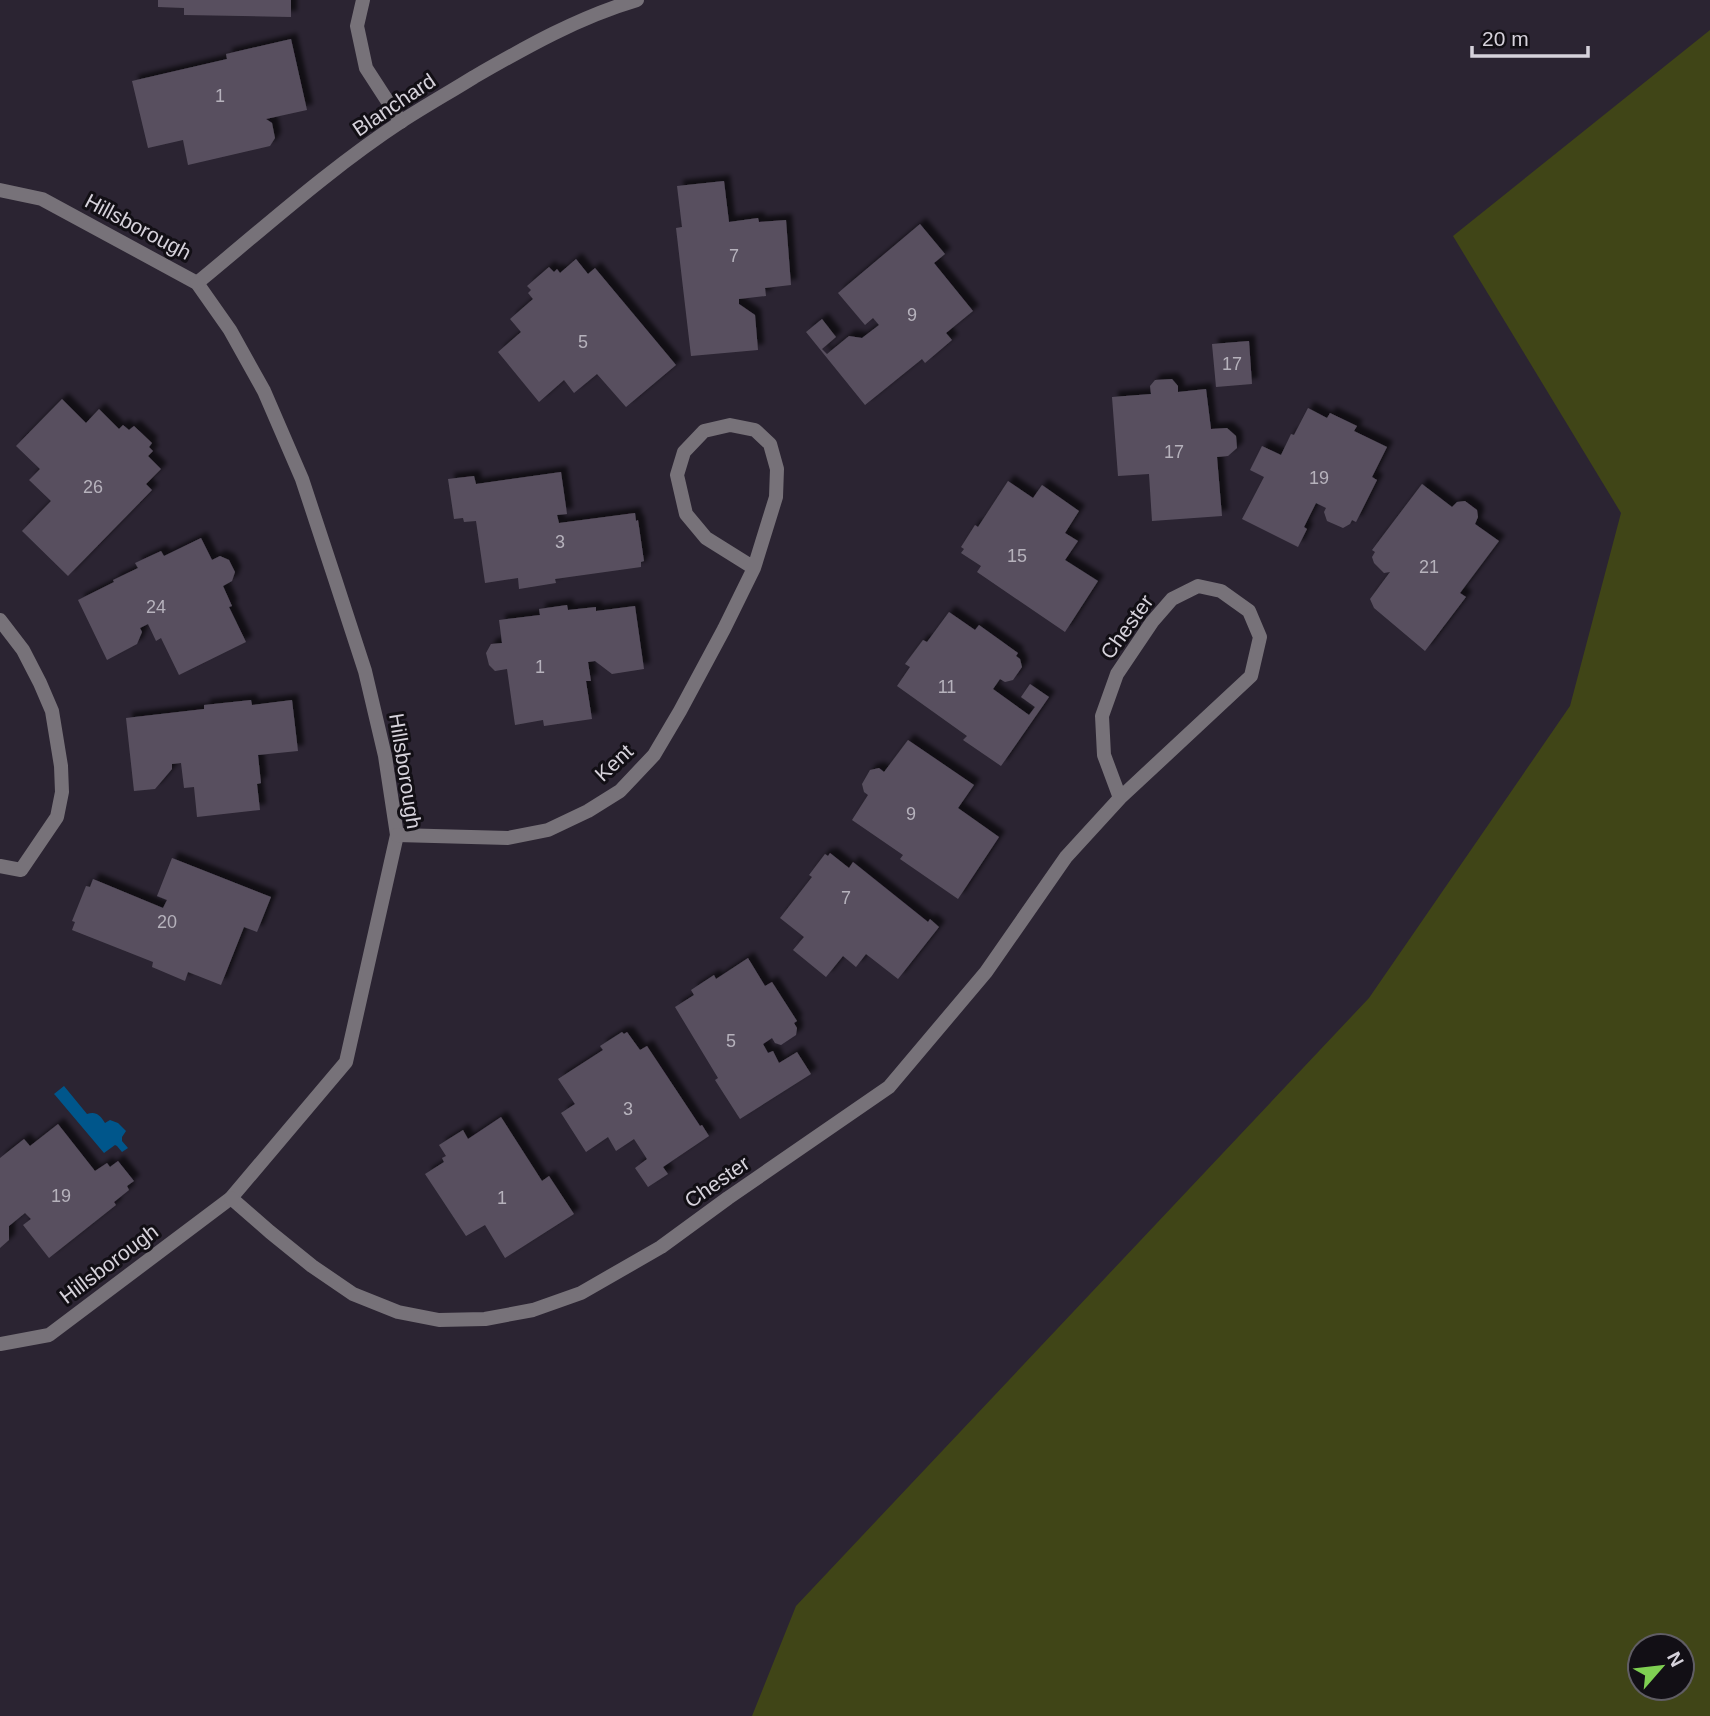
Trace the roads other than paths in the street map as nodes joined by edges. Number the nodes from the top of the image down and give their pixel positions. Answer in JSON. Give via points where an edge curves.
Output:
{"nodes":[{"id":1,"x":363,"y":0,"type":"edge"},
{"id":2,"x":637,"y":0,"type":"edge"},
{"id":3,"x":401,"y":122,"type":"junction"},
{"id":4,"x":0,"y":190,"type":"edge"},
{"id":5,"x":197,"y":283,"type":"junction"},
{"id":6,"x":754,"y":568,"type":"junction"},
{"id":7,"x":0,"y":620,"type":"edge"},
{"id":8,"x":1120,"y":798,"type":"junction"},
{"id":9,"x":397,"y":835,"type":"junction"},
{"id":10,"x":0,"y":866,"type":"edge"},
{"id":11,"x":232,"y":1198,"type":"junction"},
{"id":12,"x":0,"y":1344,"type":"edge"}],
"edges":[{"from":1,"to":3,"type":"street","via":[[357,26],[366,68]]},
{"from":2,"to":3,"type":"street","name":"Blanchard","via":[[562,29]]},
{"from":3,"to":5,"type":"street","name":"Blanchard"},
{"from":4,"to":5,"type":"street","name":"Hillsborough","via":[[42,199]]},
{"from":5,"to":9,"type":"street","name":"Hillsborough","via":[[264,391],[302,480],[365,671]]},
{"from":6,"to":6,"type":"street","name":"Kent","via":[[776,497],[777,469],[770,444],[755,430],[730,425],[704,431],[684,452],[677,475],[686,513],[706,538]]},
{"from":6,"to":9,"type":"street","name":"Kent","via":[[654,755],[621,791],[548,830],[508,838]]},
{"from":7,"to":10,"type":"street","via":[[23,650],[52,711],[62,792],[57,817],[22,870]]},
{"from":8,"to":8,"type":"street","name":"Chester","via":[[1251,676],[1260,637],[1250,611],[1221,591],[1198,586],[1172,599],[1117,674],[1102,716],[1104,755]]},
{"from":8,"to":11,"type":"street","name":"Chester","via":[[1066,857],[986,972],[889,1087],[661,1247],[581,1293],[533,1310],[485,1319],[439,1320],[398,1312],[353,1294],[312,1266]]},
{"from":9,"to":11,"type":"street","name":"Hillsborough","via":[[346,1062]]},
{"from":11,"to":12,"type":"street","name":"Hillsborough","via":[[49,1335]]}]}
